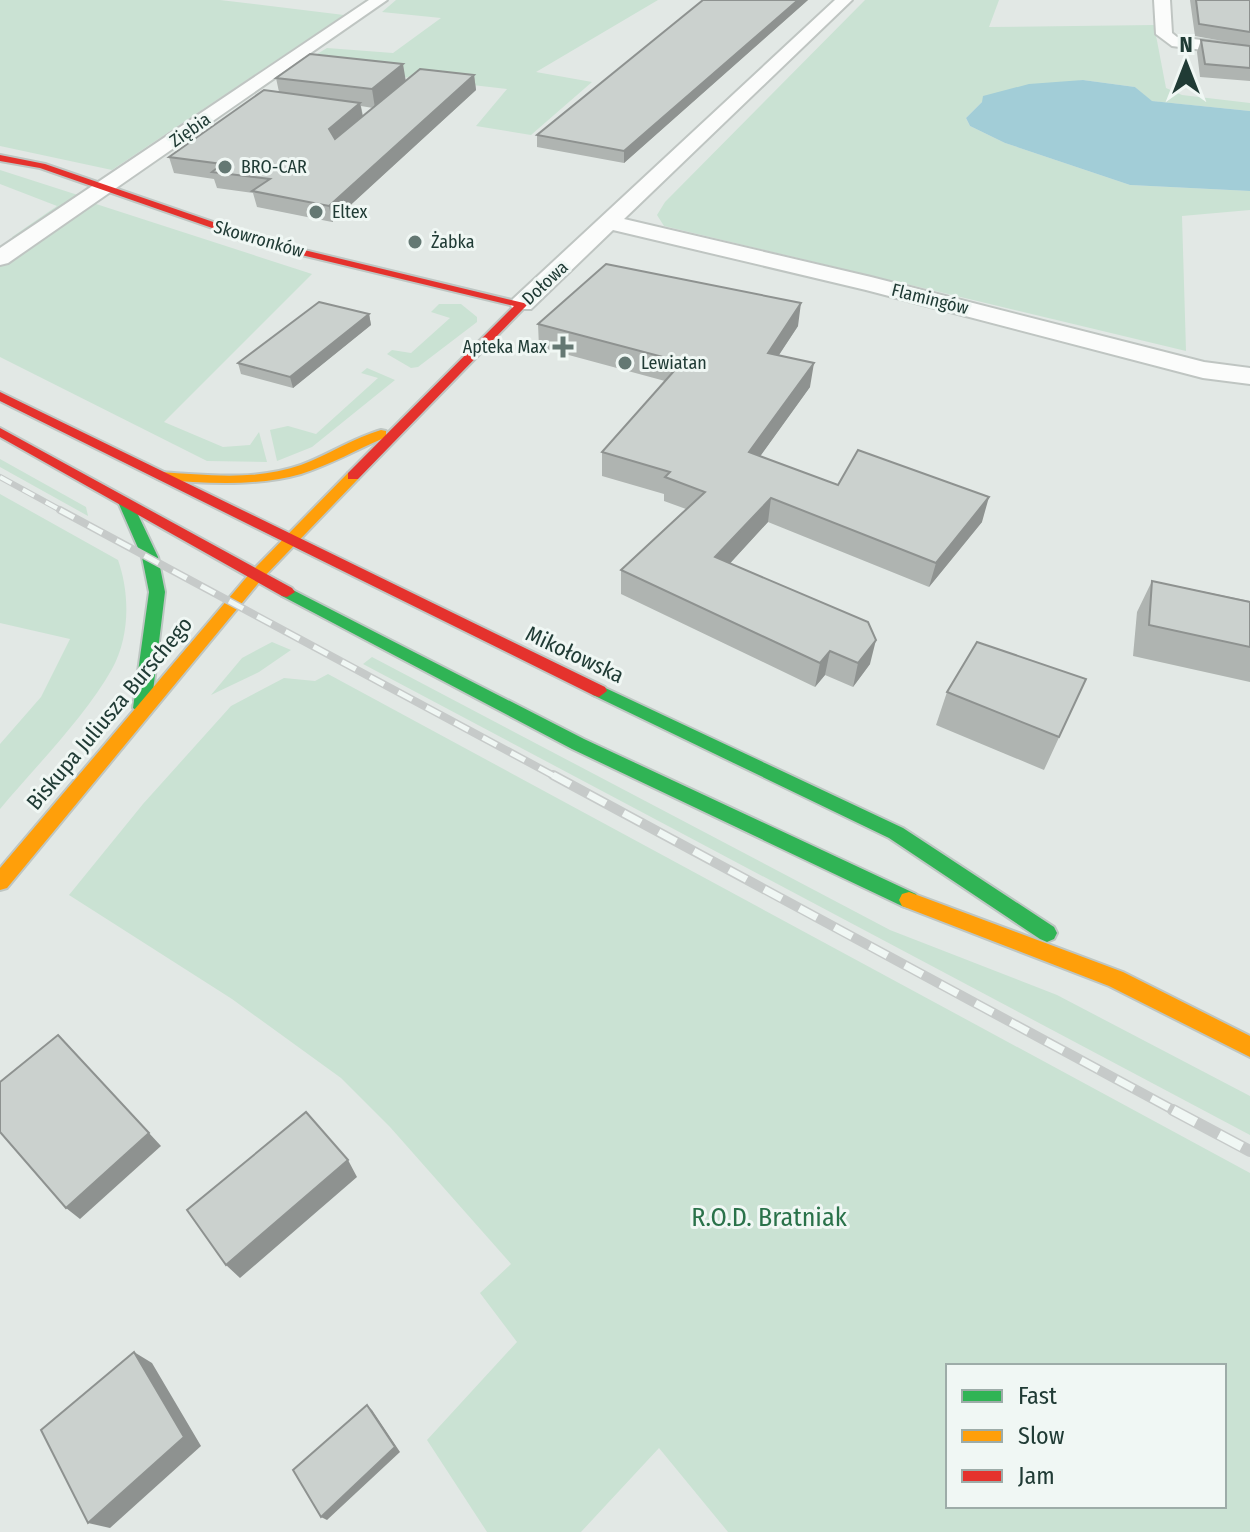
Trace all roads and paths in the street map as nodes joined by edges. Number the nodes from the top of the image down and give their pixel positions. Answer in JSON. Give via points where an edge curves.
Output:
{"nodes":[{"id":1,"x":379,"y":0,"type":"edge"},
{"id":2,"x":844,"y":0,"type":"edge"},
{"id":3,"x":1162,"y":0,"type":"edge"},
{"id":4,"x":1250,"y":51,"type":"edge"},
{"id":5,"x":0,"y":158,"type":"edge"},
{"id":6,"x":105,"y":189,"type":"junction"},
{"id":7,"x":609,"y":222,"type":"junction"},
{"id":8,"x":0,"y":258,"type":"edge"},
{"id":9,"x":522,"y":304,"type":"junction"},
{"id":10,"x":1250,"y":376,"type":"edge"},
{"id":11,"x":0,"y":396,"type":"edge"},
{"id":12,"x":405,"y":423,"type":"junction"},
{"id":13,"x":0,"y":432,"type":"edge"},
{"id":14,"x":160,"y":476,"type":"junction"},
{"id":15,"x":125,"y":502,"type":"junction"},
{"id":16,"x":289,"y":541,"type":"junction"},
{"id":17,"x":256,"y":576,"type":"junction"},
{"id":18,"x":142,"y":708,"type":"junction"},
{"id":19,"x":0,"y":882,"type":"edge"},
{"id":20,"x":1116,"y":979,"type":"junction"},
{"id":21,"x":1250,"y":1047,"type":"edge"}],
"edges":[{"from":1,"to":6,"type":"street","name":"Ziębia"},
{"from":2,"to":7,"type":"street","name":"Dołowa"},
{"from":3,"to":4,"type":"street","via":[[1164,34],[1172,41]]},
{"from":5,"to":6,"type":"main road","name":"Skowronków","via":[[42,166]]},
{"from":6,"to":8,"type":"street","name":"Ziębia"},
{"from":6,"to":9,"type":"main road","name":"Skowronków","via":[[268,244]]},
{"from":7,"to":9,"type":"street","name":"Dołowa"},
{"from":7,"to":10,"type":"street","name":"Flamingów","via":[[1203,370]]},
{"from":9,"to":12,"type":"main road","name":"Dołowa"},
{"from":11,"to":14,"type":"main road","name":"Mikołowska"},
{"from":12,"to":14,"type":"main road","via":[[279,475],[236,480]]},
{"from":12,"to":16,"type":"main road","name":"Dołowa"},
{"from":13,"to":15,"type":"main road","name":"Mikołowska"},
{"from":14,"to":16,"type":"main road","name":"Mikołowska"},
{"from":15,"to":17,"type":"main road","name":"Mikołowska"},
{"from":15,"to":18,"type":"main road","via":[[150,558],[157,592]]},
{"from":16,"to":17,"type":"main road","name":"Dołowa"},
{"from":16,"to":20,"type":"main road","name":"Mikołowska","via":[[896,833]]},
{"from":17,"to":18,"type":"main road","name":"Biskupa Juliusza Burschego"},
{"from":17,"to":20,"type":"main road","name":"Mikołowska","via":[[724,816],[895,895]]},
{"from":18,"to":19,"type":"main road","name":"Biskupa Juliusza Burschego"},
{"from":20,"to":21,"type":"main road","name":"Mikołowska"}]}
